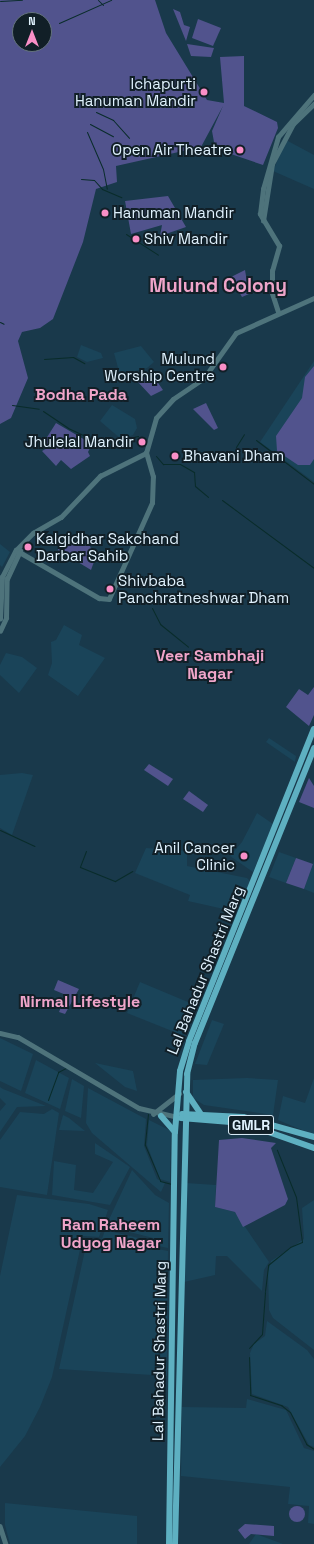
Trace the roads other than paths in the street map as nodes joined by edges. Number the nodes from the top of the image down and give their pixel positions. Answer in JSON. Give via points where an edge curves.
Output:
{"nodes":[{"id":1,"x":314,"y":96,"type":"edge"},
{"id":2,"x":314,"y":104,"type":"edge"},
{"id":3,"x":263,"y":221,"type":"junction"},
{"id":4,"x":314,"y":298,"type":"edge"},
{"id":5,"x":278,"y":312,"type":"junction"},
{"id":6,"x":146,"y":453,"type":"junction"},
{"id":7,"x":18,"y":551,"type":"junction"},
{"id":8,"x":0,"y":619,"type":"edge"},
{"id":9,"x":0,"y":630,"type":"edge"},
{"id":10,"x":314,"y":729,"type":"edge"},
{"id":11,"x":314,"y":748,"type":"edge"},
{"id":12,"x":0,"y":1033,"type":"edge"},
{"id":13,"x":192,"y":1033,"type":"junction"},
{"id":14,"x":198,"y":1036,"type":"junction"},
{"id":15,"x":186,"y":1091,"type":"junction"},
{"id":16,"x":179,"y":1094,"type":"junction"},
{"id":17,"x":153,"y":1114,"type":"junction"},
{"id":18,"x":201,"y":1114,"type":"junction"},
{"id":19,"x":161,"y":1116,"type":"junction"},
{"id":20,"x":182,"y":1116,"type":"junction"},
{"id":21,"x":222,"y":1118,"type":"junction"},
{"id":22,"x":175,"y":1132,"type":"junction"},
{"id":23,"x":314,"y":1137,"type":"edge"},
{"id":24,"x":314,"y":1148,"type":"edge"},
{"id":25,"x":0,"y":1526,"type":"edge"},
{"id":26,"x":6,"y":1544,"type":"edge"},
{"id":27,"x":169,"y":1544,"type":"edge"},
{"id":28,"x":175,"y":1544,"type":"edge"}],
"edges":[{"from":1,"to":3,"type":"street","via":[[278,137],[263,189]]},
{"from":2,"to":3,"type":"street","via":[[293,124],[275,158]]},
{"from":3,"to":5,"type":"street","via":[[280,246],[272,270],[272,293]]},
{"from":4,"to":5,"type":"street"},
{"from":5,"to":6,"type":"street","via":[[236,333],[204,378],[173,399],[156,418]]},
{"from":6,"to":7,"type":"street","via":[[100,476],[61,517],[33,533]]},
{"from":6,"to":7,"type":"street","via":[[152,477],[152,503],[116,590],[109,599],[100,598]]},
{"from":7,"to":8,"type":"street","via":[[2,578]]},
{"from":7,"to":9,"type":"street","via":[[7,579],[6,618]]},
{"from":10,"to":13,"type":"main road","name":"Lal Bahadur Shastri Marg"},
{"from":11,"to":14,"type":"main road","name":"Lal Bahadur Shastri Marg"},
{"from":12,"to":17,"type":"street","via":[[18,1037]]},
{"from":13,"to":14,"type":"main road"},
{"from":13,"to":16,"type":"main road","name":"Lal Bahadur Shastri Marg","via":[[182,1060]]},
{"from":14,"to":15,"type":"main road","name":"Lal Bahadur Shastri Marg","via":[[189,1061]]},
{"from":15,"to":18,"type":"main road"},
{"from":15,"to":20,"type":"main road","name":"Lal Bahadur Shastri Marg"},
{"from":16,"to":17,"type":"street"},
{"from":16,"to":20,"type":"main road","name":"Lal Bahadur Shastri Marg"},
{"from":17,"to":19,"type":"street"},
{"from":18,"to":20,"type":"main road","number":"GMLR"},
{"from":18,"to":21,"type":"main road","number":"GMLR"},
{"from":19,"to":20,"type":"street"},
{"from":19,"to":22,"type":"main road"},
{"from":20,"to":21,"type":"main road","number":"GMLR"},
{"from":20,"to":22,"type":"main road","name":"Lal Bahadur Shastri Marg"},
{"from":20,"to":28,"type":"main road","name":"Lal Bahadur Shastri Marg"},
{"from":21,"to":23,"type":"main road","number":"GMLR","via":[[262,1121]]},
{"from":21,"to":24,"type":"main road","number":"GMLR","via":[[269,1130]]},
{"from":22,"to":27,"type":"main road","name":"Lal Bahadur Shastri Marg"},
{"from":25,"to":26,"type":"street"}]}
